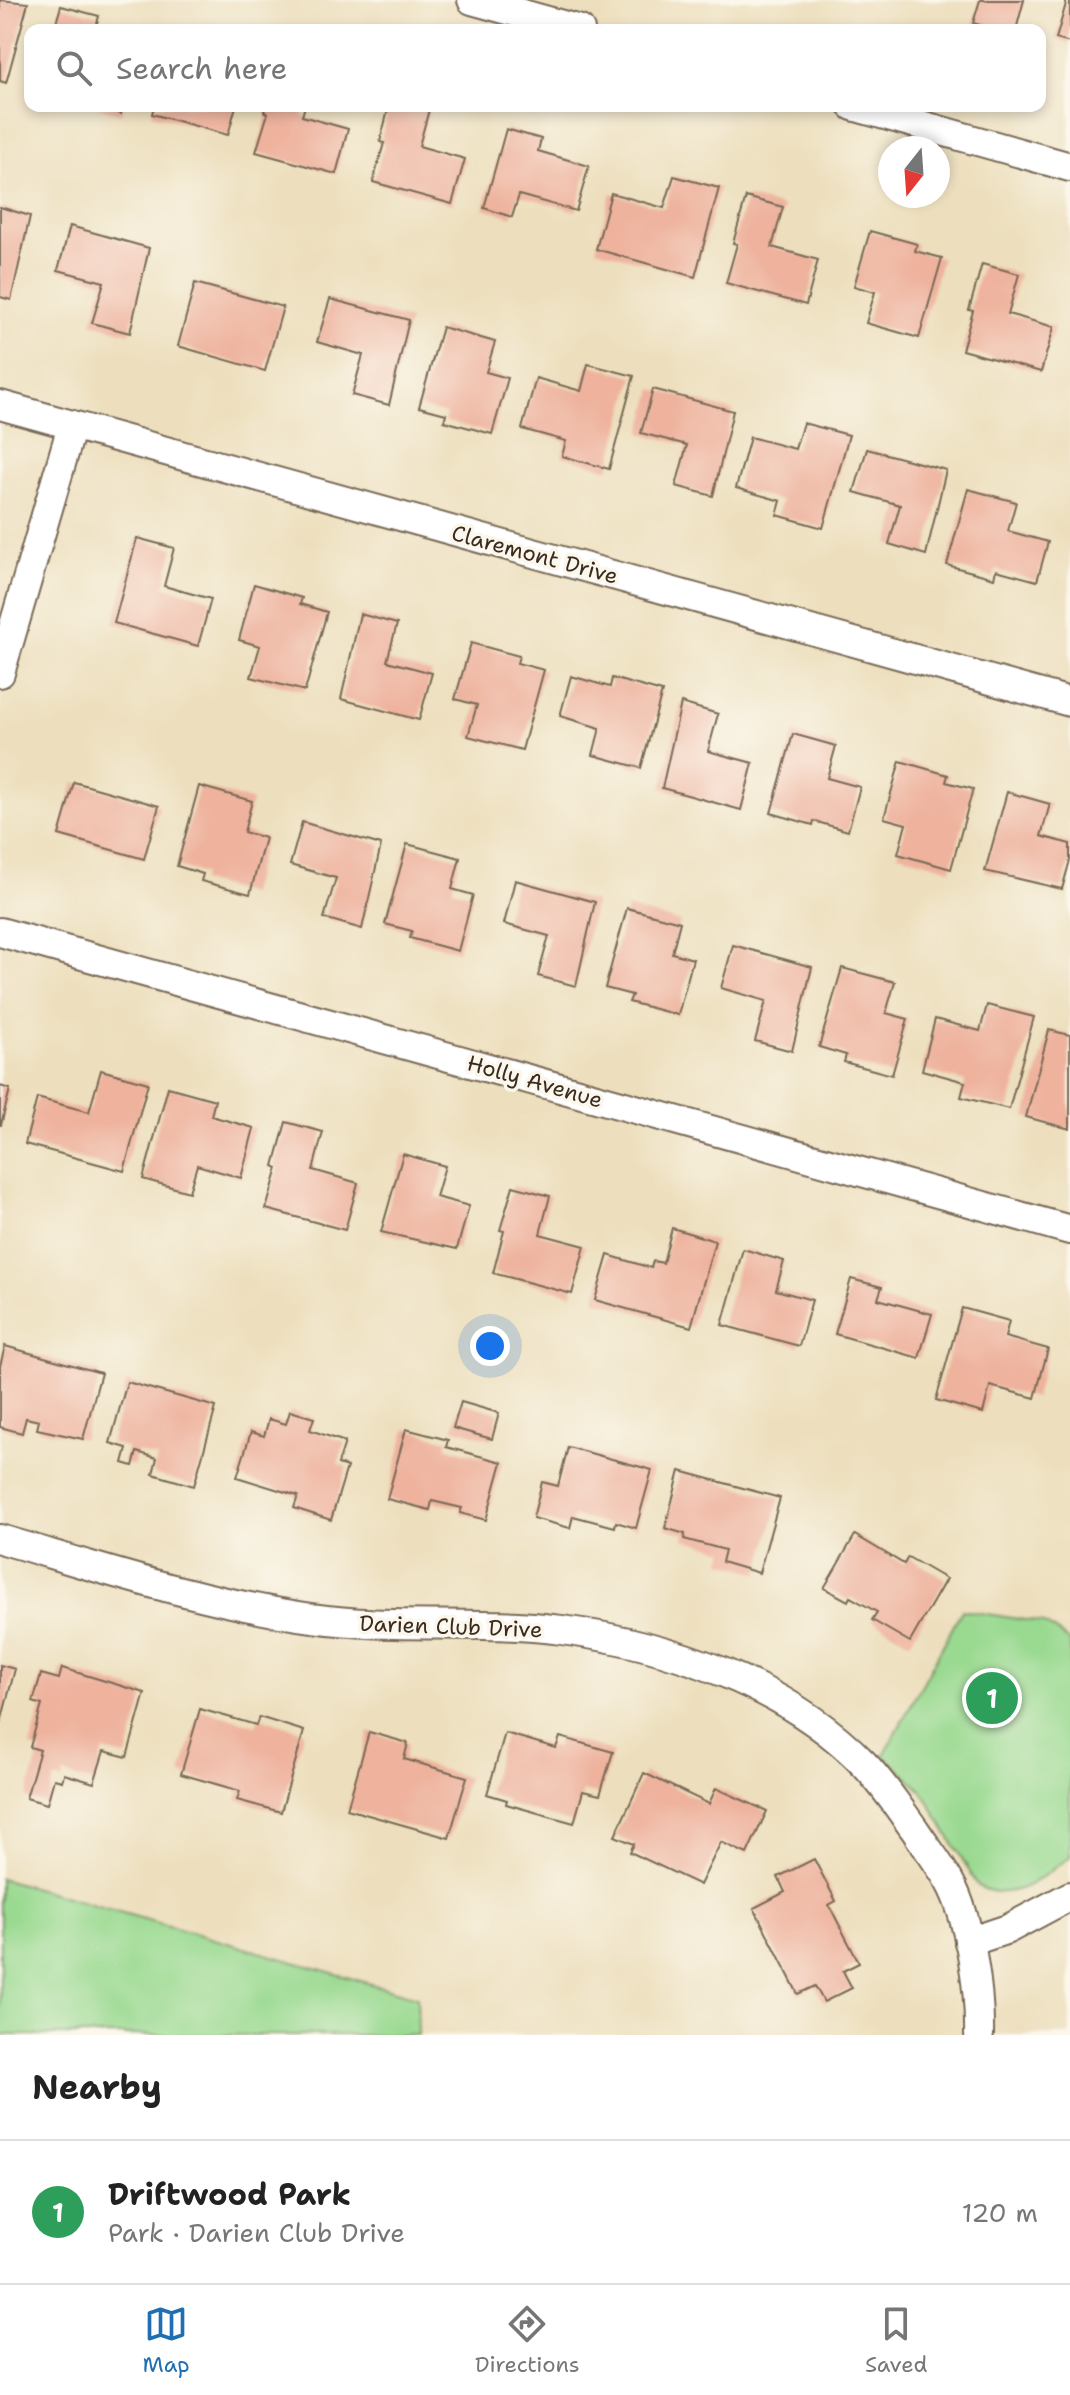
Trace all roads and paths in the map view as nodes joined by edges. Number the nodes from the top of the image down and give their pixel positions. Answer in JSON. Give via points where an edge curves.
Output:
{"nodes":[{"id":1,"x":472,"y":0,"type":"edge"},
{"id":2,"x":558,"y":24,"type":"edge"},
{"id":3,"x":874,"y":112,"type":"edge"},
{"id":4,"x":1070,"y":167,"type":"edge"},
{"id":5,"x":0,"y":405,"type":"edge"},
{"id":6,"x":72,"y":426,"type":"junction"},
{"id":7,"x":0,"y":673,"type":"edge"},
{"id":8,"x":1070,"y":702,"type":"edge"},
{"id":9,"x":0,"y":932,"type":"edge"},
{"id":10,"x":1070,"y":1230,"type":"edge"},
{"id":11,"x":0,"y":1539,"type":"edge"},
{"id":12,"x":1070,"y":1896,"type":"edge"},
{"id":13,"x":969,"y":1942,"type":"junction"},
{"id":14,"x":979,"y":2035,"type":"edge"}],
"edges":[{"from":1,"to":2,"type":"street"},
{"from":3,"to":4,"type":"street"},
{"from":5,"to":6,"type":"street","name":"Claremont Drive"},
{"from":6,"to":7,"type":"street"},
{"from":6,"to":8,"type":"street","name":"Claremont Drive"},
{"from":9,"to":10,"type":"street","name":"Holly Avenue"},
{"from":11,"to":13,"type":"street","name":"Darien Club Drive","via":[[215,1601],[317,1619],[563,1630],[671,1654],[744,1681],[817,1723],[885,1787],[950,1883]]},
{"from":12,"to":13,"type":"street","via":[[1008,1929]]},
{"from":13,"to":14,"type":"street","name":"Darien Club Drive"}]}
